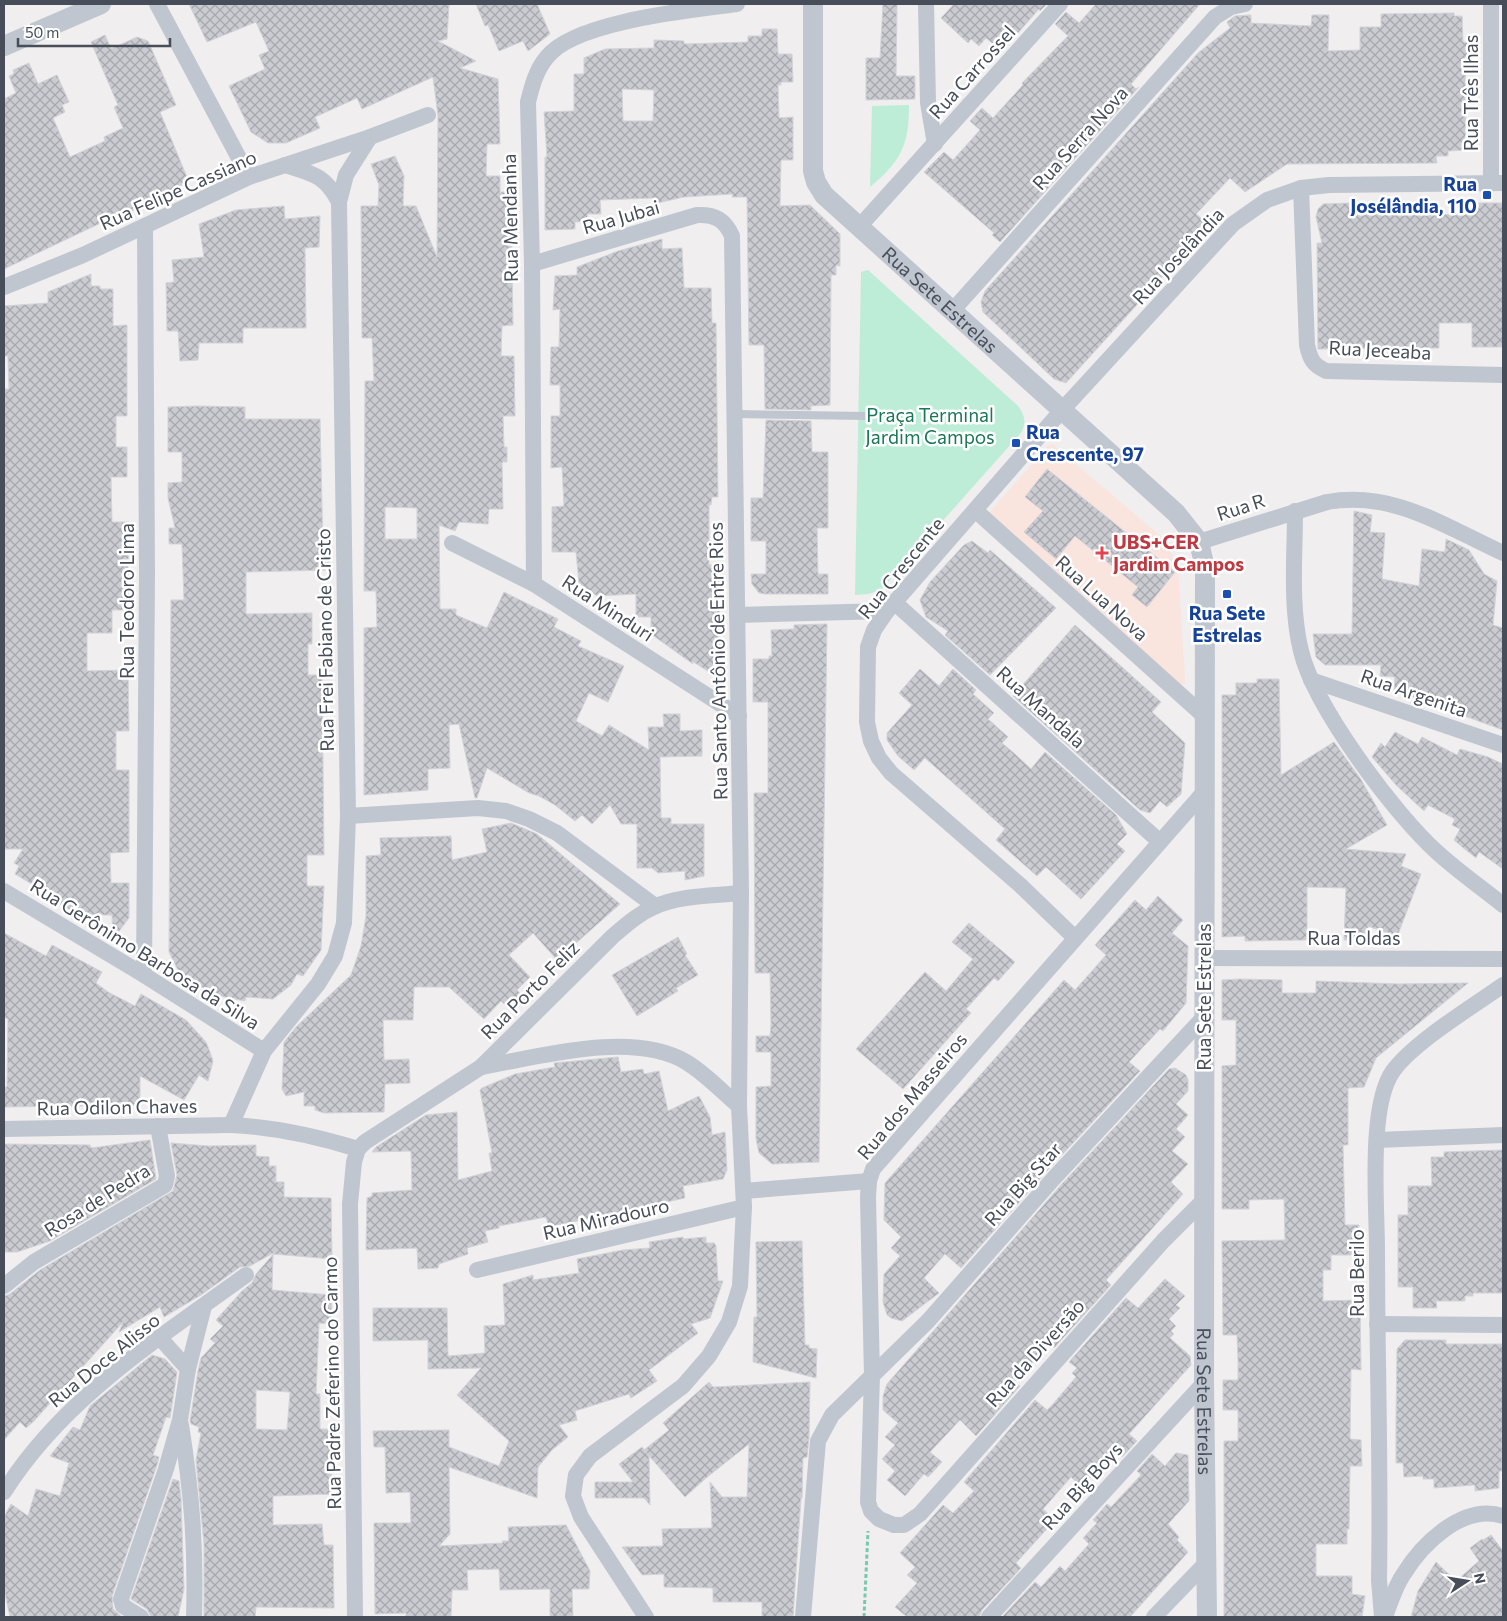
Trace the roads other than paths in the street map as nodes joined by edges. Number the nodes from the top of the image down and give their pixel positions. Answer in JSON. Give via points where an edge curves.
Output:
{"nodes":[{"id":1,"x":101,"y":4,"type":"edge"},
{"id":2,"x":157,"y":4,"type":"edge"},
{"id":3,"x":737,"y":4,"type":"edge"},
{"id":4,"x":813,"y":4,"type":"edge"},
{"id":5,"x":926,"y":4,"type":"edge"},
{"id":6,"x":1060,"y":4,"type":"edge"},
{"id":7,"x":1245,"y":4,"type":"edge"},
{"id":8,"x":1491,"y":4,"type":"edge"},
{"id":9,"x":4,"y":46,"type":"edge"},
{"id":10,"x":428,"y":115,"type":"dead end"},
{"id":11,"x":370,"y":137,"type":"junction"},
{"id":12,"x":934,"y":144,"type":"junction"},
{"id":13,"x":285,"y":165,"type":"junction"},
{"id":14,"x":248,"y":177,"type":"junction"},
{"id":15,"x":1497,"y":183,"type":"edge"},
{"id":16,"x":1301,"y":188,"type":"junction"},
{"id":17,"x":339,"y":202,"type":"junction"},
{"id":18,"x":722,"y":220,"type":"joint"},
{"id":19,"x":145,"y":227,"type":"junction"},
{"id":20,"x":859,"y":227,"type":"junction"},
{"id":21,"x":532,"y":264,"type":"junction"},
{"id":22,"x":4,"y":287,"type":"edge"},
{"id":23,"x":953,"y":310,"type":"junction"},
{"id":24,"x":1503,"y":375,"type":"edge"},
{"id":25,"x":1062,"y":410,"type":"junction"},
{"id":26,"x":736,"y":414,"type":"junction"},
{"id":27,"x":866,"y":416,"type":"dead end"},
{"id":28,"x":975,"y":510,"type":"junction"},
{"id":29,"x":1295,"y":511,"type":"junction"},
{"id":30,"x":1199,"y":542,"type":"junction"},
{"id":31,"x":452,"y":543,"type":"dead end"},
{"id":32,"x":1503,"y":553,"type":"edge"},
{"id":33,"x":534,"y":584,"type":"junction"},
{"id":34,"x":891,"y":607,"type":"junction"},
{"id":35,"x":737,"y":615,"type":"junction"},
{"id":36,"x":1311,"y":680,"type":"junction"},
{"id":37,"x":738,"y":716,"type":"junction"},
{"id":38,"x":1203,"y":716,"type":"junction"},
{"id":39,"x":1503,"y":745,"type":"edge"},
{"id":40,"x":1204,"y":792,"type":"junction"},
{"id":41,"x":348,"y":816,"type":"junction"},
{"id":42,"x":1160,"y":842,"type":"junction"},
{"id":43,"x":4,"y":891,"type":"edge"},
{"id":44,"x":741,"y":893,"type":"junction"},
{"id":45,"x":1503,"y":905,"type":"edge"},
{"id":46,"x":655,"y":906,"type":"junction"},
{"id":47,"x":1075,"y":938,"type":"junction"},
{"id":48,"x":1204,"y":958,"type":"junction"},
{"id":49,"x":1503,"y":959,"type":"edge"},
{"id":50,"x":144,"y":975,"type":"junction"},
{"id":51,"x":1503,"y":985,"type":"edge"},
{"id":52,"x":1203,"y":1018,"type":"junction"},
{"id":53,"x":264,"y":1052,"type":"junction"},
{"id":54,"x":480,"y":1067,"type":"junction"},
{"id":55,"x":739,"y":1106,"type":"junction"},
{"id":56,"x":230,"y":1125,"type":"junction"},
{"id":57,"x":158,"y":1126,"type":"junction"},
{"id":58,"x":4,"y":1129,"type":"edge"},
{"id":59,"x":1503,"y":1136,"type":"edge"},
{"id":60,"x":1377,"y":1140,"type":"junction"},
{"id":61,"x":358,"y":1149,"type":"junction"},
{"id":62,"x":869,"y":1181,"type":"junction"},
{"id":63,"x":744,"y":1199,"type":"junction"},
{"id":64,"x":1204,"y":1200,"type":"junction"},
{"id":65,"x":477,"y":1270,"type":"dead end"},
{"id":66,"x":246,"y":1275,"type":"dead end"},
{"id":67,"x":4,"y":1286,"type":"edge"},
{"id":68,"x":204,"y":1306,"type":"junction"},
{"id":69,"x":1377,"y":1324,"type":"junction"},
{"id":70,"x":1503,"y":1325,"type":"edge"},
{"id":71,"x":160,"y":1338,"type":"junction"},
{"id":72,"x":188,"y":1369,"type":"junction"},
{"id":73,"x":872,"y":1376,"type":"junction"},
{"id":74,"x":1204,"y":1383,"type":"junction"},
{"id":75,"x":180,"y":1420,"type":"junction"},
{"id":76,"x":4,"y":1492,"type":"edge"},
{"id":77,"x":871,"y":1511,"type":"joint"},
{"id":78,"x":1503,"y":1516,"type":"edge"},
{"id":79,"x":1206,"y":1563,"type":"junction"},
{"id":80,"x":141,"y":1617,"type":"edge"},
{"id":81,"x":194,"y":1617,"type":"edge"},
{"id":82,"x":355,"y":1617,"type":"edge"},
{"id":83,"x":646,"y":1617,"type":"edge"},
{"id":84,"x":803,"y":1617,"type":"edge"},
{"id":85,"x":989,"y":1617,"type":"edge"},
{"id":86,"x":1154,"y":1617,"type":"edge"},
{"id":87,"x":1206,"y":1617,"type":"edge"},
{"id":88,"x":1383,"y":1617,"type":"edge"}],
"edges":[{"from":1,"to":9,"type":"street"},
{"from":2,"to":14,"type":"street"},
{"from":3,"to":21,"type":"street","name":"Rua Mendanha","via":[[639,18],[570,40],[548,55],[535,76],[528,102]]},
{"from":4,"to":20,"type":"street","name":"Rua Sete Estrelas","via":[[813,171],[824,195]]},
{"from":5,"to":12,"type":"street","name":"Rua Carrossel","via":[[928,103]]},
{"from":6,"to":12,"type":"street","name":"Rua Carrossel"},
{"from":7,"to":23,"type":"street","name":"Rua Serra Nova","via":[[1231,7],[1215,17]]},
{"from":8,"to":15,"type":"street","name":"Rua Três Ilhas"},
{"from":10,"to":11,"type":"street","name":"Rua Felipe Cassiano"},
{"from":11,"to":13,"type":"street","name":"Rua Felipe Cassiano"},
{"from":11,"to":17,"type":"street","name":"Rua Frei Fabiano de Cristo","via":[[346,175]]},
{"from":12,"to":20,"type":"street","name":"Rua Carrossel"},
{"from":13,"to":14,"type":"street","name":"Rua Felipe Cassiano"},
{"from":13,"to":17,"type":"street","via":[[320,177]]},
{"from":14,"to":19,"type":"street","name":"Rua Felipe Cassiano"},
{"from":15,"to":16,"type":"street","name":"Rua Joselândia"},
{"from":16,"to":24,"type":"street","name":"Rua Jeceaba","via":[[1307,345],[1310,359],[1316,366],[1326,371]]},
{"from":16,"to":25,"type":"street","name":"Rua Joselândia","via":[[1267,200],[1233,224]]},
{"from":17,"to":41,"type":"street","name":"Rua Frei Fabiano de Cristo"},
{"from":18,"to":21,"type":"street","name":"Rua Jubai","via":[[698,215]]},
{"from":18,"to":26,"type":"street","name":"Rua Santo Antônio de Entre Rios","via":[[732,236],[734,255]]},
{"from":19,"to":22,"type":"street","name":"Rua Felipe Cassiano"},
{"from":19,"to":50,"type":"street","name":"Rua Teodoro Lima","via":[[148,574]]},
{"from":20,"to":23,"type":"street","name":"Rua Sete Estrelas"},
{"from":21,"to":33,"type":"street","name":"Rua Mendanha"},
{"from":23,"to":25,"type":"street","name":"Rua Sete Estrelas"},
{"from":25,"to":28,"type":"street","name":"Rua Crescente"},
{"from":25,"to":30,"type":"street","name":"Rua Sete Estrelas","via":[[1176,513]]},
{"from":26,"to":27,"type":"lane"},
{"from":26,"to":35,"type":"street","name":"Rua Santo Antônio de Entre Rios"},
{"from":28,"to":34,"type":"street","name":"Rua Crescente"},
{"from":28,"to":38,"type":"street","name":"Rua Lua Nova"},
{"from":29,"to":30,"type":"street","name":"Rua R"},
{"from":29,"to":32,"type":"street","name":"Rua R","via":[[1348,498],[1368,499],[1406,508]]},
{"from":29,"to":36,"type":"street","via":[[1297,629],[1300,650]]},
{"from":30,"to":38,"type":"street","name":"Rua Sete Estrelas","via":[[1205,568]]},
{"from":31,"to":33,"type":"street","name":"Rua Minduri"},
{"from":33,"to":37,"type":"street","name":"Rua Minduri"},
{"from":34,"to":35,"type":"street"},
{"from":34,"to":42,"type":"street","name":"Rua Mandala"},
{"from":34,"to":47,"type":"street","name":"Rua Crescente","via":[[874,630],[866,665],[868,722],[878,758],[891,773],[1020,884]]},
{"from":35,"to":37,"type":"street","name":"Rua Santo Antônio de Entre Rios"},
{"from":36,"to":39,"type":"street","name":"Rua Argenita"},
{"from":36,"to":45,"type":"street","via":[[1345,737],[1407,821],[1438,853]]},
{"from":37,"to":44,"type":"street","name":"Rua Santo Antônio de Entre Rios"},
{"from":38,"to":40,"type":"street","name":"Rua Sete Estrelas"},
{"from":40,"to":42,"type":"street","name":"Rua dos Masseiros"},
{"from":40,"to":48,"type":"street","name":"Rua Sete Estrelas"},
{"from":41,"to":46,"type":"street","via":[[478,808],[506,811],[557,833]]},
{"from":41,"to":53,"type":"street","name":"Rua Frei Fabiano de Cristo","via":[[344,923],[335,956],[318,984]]},
{"from":42,"to":47,"type":"street","name":"Rua dos Masseiros"},
{"from":43,"to":50,"type":"street","name":"Rua Gerônimo Barbosa da Silva"},
{"from":44,"to":46,"type":"street","name":"Rua Porto Feliz"},
{"from":44,"to":55,"type":"street","name":"Rua Santo Antônio de Entre Rios"},
{"from":46,"to":54,"type":"street","name":"Rua Porto Feliz","via":[[613,936]]},
{"from":47,"to":62,"type":"street","name":"Rua dos Masseiros","via":[[883,1158]]},
{"from":48,"to":49,"type":"street","name":"Rua Toldas"},
{"from":48,"to":52,"type":"street","name":"Rua Sete Estrelas"},
{"from":50,"to":53,"type":"street","name":"Rua Gerônimo Barbosa da Silva"},
{"from":51,"to":60,"type":"street","name":"Rua Berilo","via":[[1408,1054],[1392,1072],[1382,1093]]},
{"from":52,"to":64,"type":"street","name":"Rua Sete Estrelas"},
{"from":52,"to":73,"type":"street","name":"Rua Big Star","via":[[1054,1178],[928,1321]]},
{"from":53,"to":56,"type":"street","name":"Rua Frei Fabiano de Cristo"},
{"from":54,"to":55,"type":"street","via":[[620,1047],[656,1051],[686,1062]]},
{"from":54,"to":61,"type":"street","name":"Rua Porto Feliz","via":[[374,1135]]},
{"from":55,"to":63,"type":"street","name":"Rua Santo Antônio de Entre Rios"},
{"from":56,"to":57,"type":"street","name":"Rua Odilon Chaves"},
{"from":56,"to":61,"type":"street","name":"Rua Odilon Chaves","via":[[292,1131]]},
{"from":57,"to":58,"type":"street","name":"Rua Odilon Chaves"},
{"from":57,"to":67,"type":"street","name":"Rosa de Pedra","via":[[168,1176],[165,1185],[34,1262]]},
{"from":59,"to":60,"type":"street"},
{"from":60,"to":69,"type":"street","name":"Rua Berilo"},
{"from":61,"to":82,"type":"street","name":"Rua Padre Zeferino do Carmo","via":[[350,1204]]},
{"from":62,"to":63,"type":"street","name":"Rua Miradouro"},
{"from":62,"to":73,"type":"street","name":"Rua dos Masseiros"},
{"from":63,"to":65,"type":"street","name":"Rua Miradouro"},
{"from":63,"to":83,"type":"street","name":"Rua Santo Antônio de Entre Rios","via":[[740,1286],[729,1322],[709,1356],[683,1386],[590,1456],[576,1475],[573,1496],[580,1517]]},
{"from":64,"to":74,"type":"street","name":"Rua Sete Estrelas"},
{"from":64,"to":77,"type":"street","name":"Rua da Diversão","via":[[1163,1241],[920,1514],[904,1525],[894,1525],[879,1519]]},
{"from":66,"to":68,"type":"street","name":"Rua Doce Alisso"},
{"from":68,"to":71,"type":"street","name":"Rua Doce Alisso"},
{"from":68,"to":72,"type":"street"},
{"from":69,"to":70,"type":"street"},
{"from":69,"to":88,"type":"street","name":"Rua Berilo","via":[[1379,1580]]},
{"from":71,"to":72,"type":"street"},
{"from":71,"to":76,"type":"street","name":"Rua Doce Alisso","via":[[79,1401],[43,1439]]},
{"from":72,"to":75,"type":"street"},
{"from":73,"to":77,"type":"street","name":"Rua dos Masseiros","via":[[867,1490]]},
{"from":73,"to":84,"type":"street","name":"Rua Big Star","via":[[832,1415],[818,1441]]},
{"from":74,"to":79,"type":"street","name":"Rua Sete Estrelas"},
{"from":74,"to":85,"type":"street","name":"Rua Big Boys"},
{"from":75,"to":80,"type":"street","via":[[121,1599],[122,1606]]},
{"from":75,"to":81,"type":"street","via":[[194,1527]]},
{"from":78,"to":88,"type":"street","via":[[1476,1516],[1449,1526],[1424,1547],[1403,1575]]},
{"from":79,"to":86,"type":"street"},
{"from":79,"to":87,"type":"street","name":"Rua Sete Estrelas"}]}
